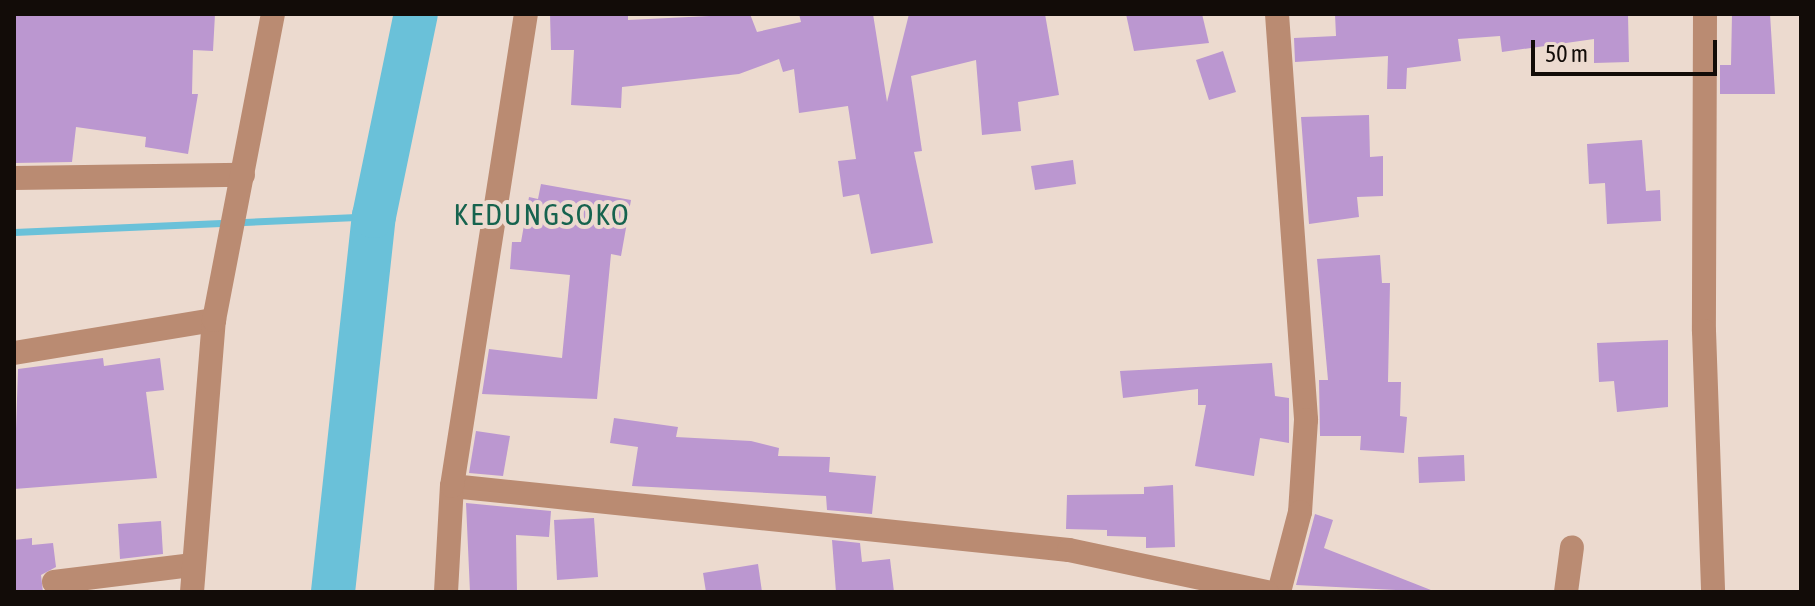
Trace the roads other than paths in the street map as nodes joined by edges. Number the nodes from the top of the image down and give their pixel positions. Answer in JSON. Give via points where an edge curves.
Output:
{"nodes":[{"id":1,"x":273,"y":14,"type":"edge"},
{"id":2,"x":526,"y":14,"type":"edge"},
{"id":3,"x":1277,"y":14,"type":"edge"},
{"id":4,"x":1705,"y":14,"type":"edge"},
{"id":5,"x":14,"y":178,"type":"edge"},
{"id":6,"x":242,"y":180,"type":"junction"},
{"id":7,"x":214,"y":320,"type":"junction"},
{"id":8,"x":14,"y":353,"type":"edge"},
{"id":9,"x":452,"y":486,"type":"junction"},
{"id":10,"x":1572,"y":547,"type":"dead end"},
{"id":11,"x":193,"y":565,"type":"junction"},
{"id":12,"x":54,"y":582,"type":"dead end"},
{"id":13,"x":192,"y":592,"type":"edge"},
{"id":14,"x":446,"y":592,"type":"edge"},
{"id":15,"x":1267,"y":592,"type":"edge"},
{"id":16,"x":1279,"y":592,"type":"edge"},
{"id":17,"x":1566,"y":592,"type":"edge"},
{"id":18,"x":1713,"y":592,"type":"edge"}],
"edges":[{"from":1,"to":6,"type":"street"},
{"from":2,"to":9,"type":"street"},
{"from":3,"to":16,"type":"street","via":[[1306,420],[1300,512]]},
{"from":4,"to":18,"type":"street","via":[[1704,331]]},
{"from":5,"to":6,"type":"street"},
{"from":6,"to":7,"type":"street"},
{"from":7,"to":8,"type":"street"},
{"from":7,"to":11,"type":"street"},
{"from":9,"to":14,"type":"street"},
{"from":9,"to":15,"type":"street","via":[[1069,550]]},
{"from":10,"to":17,"type":"street"},
{"from":11,"to":12,"type":"street"},
{"from":11,"to":13,"type":"street"}]}
